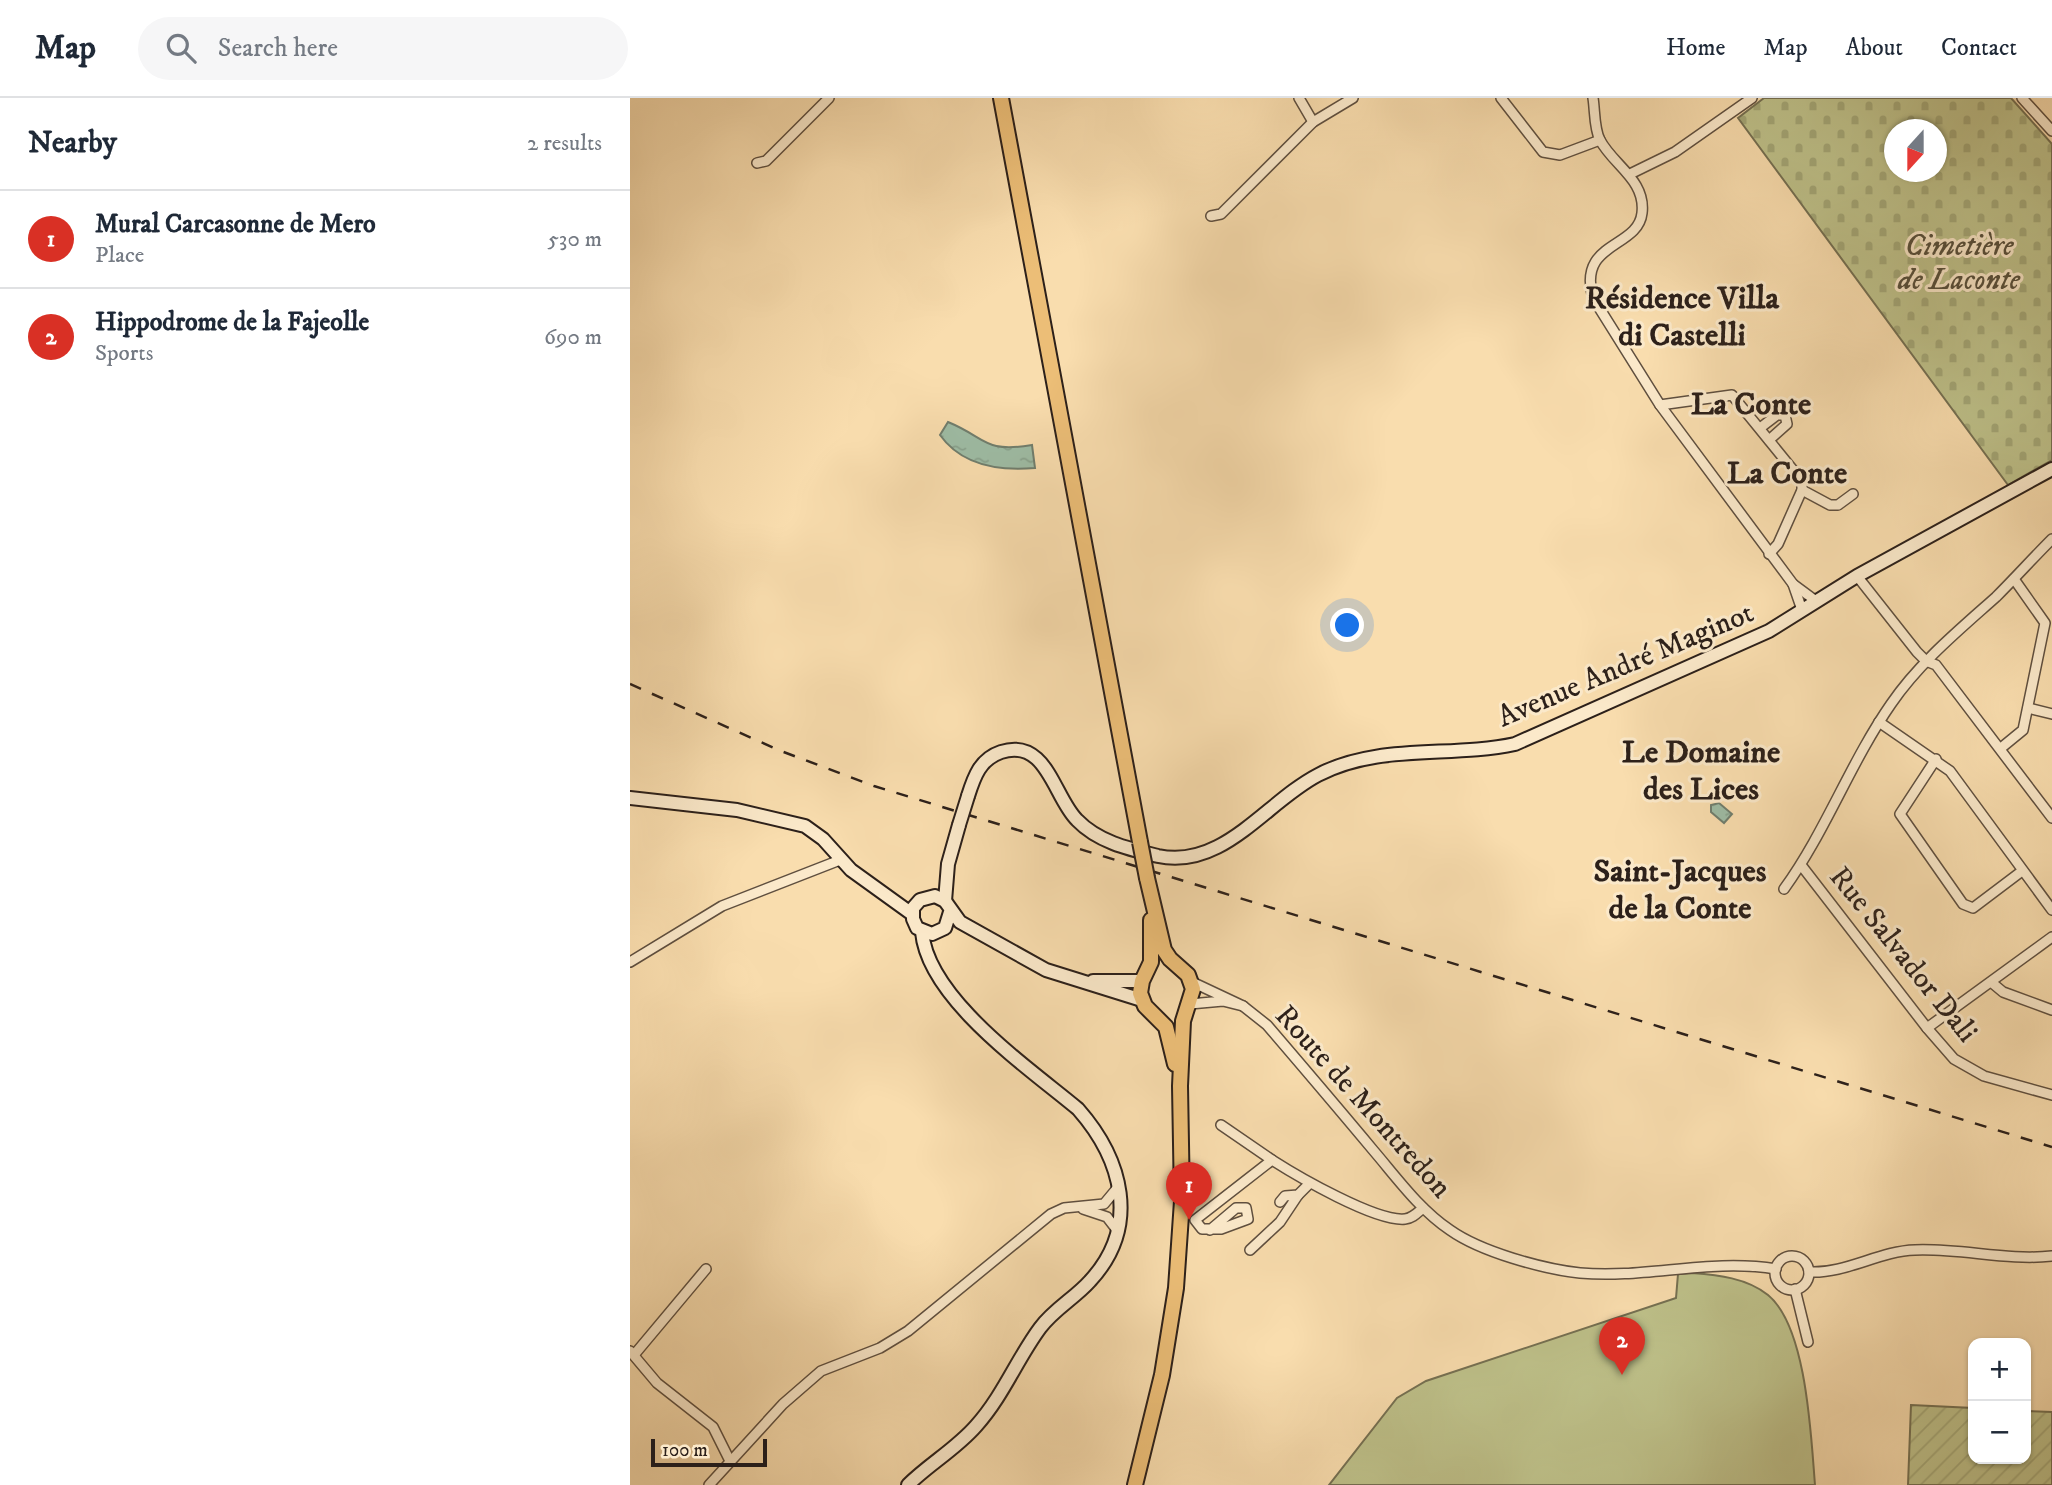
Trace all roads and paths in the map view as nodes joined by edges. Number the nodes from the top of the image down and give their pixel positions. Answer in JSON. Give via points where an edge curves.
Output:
{"nodes":[{"id":1,"x":829,"y":98,"type":"edge"},
{"id":2,"x":1001,"y":98,"type":"edge"},
{"id":3,"x":1299,"y":98,"type":"edge"},
{"id":4,"x":1353,"y":98,"type":"edge"},
{"id":5,"x":1500,"y":98,"type":"edge"},
{"id":6,"x":1592,"y":98,"type":"edge"},
{"id":7,"x":1752,"y":98,"type":"edge"},
{"id":8,"x":2022,"y":98,"type":"edge"},
{"id":9,"x":1313,"y":122,"type":"junction"},
{"id":10,"x":2052,"y":131,"type":"edge"},
{"id":11,"x":1600,"y":140,"type":"junction"},
{"id":12,"x":757,"y":163,"type":"dead end"},
{"id":13,"x":1630,"y":174,"type":"junction"},
{"id":14,"x":1210,"y":216,"type":"dead end"},
{"id":15,"x":1660,"y":405,"type":"junction"},
{"id":16,"x":1760,"y":428,"type":"junction"},
{"id":17,"x":1769,"y":440,"type":"junction"},
{"id":18,"x":2052,"y":469,"type":"edge"},
{"id":19,"x":1802,"y":490,"type":"junction"},
{"id":20,"x":1853,"y":494,"type":"dead end"},
{"id":21,"x":2052,"y":539,"type":"edge"},
{"id":22,"x":1769,"y":554,"type":"junction"},
{"id":23,"x":1857,"y":576,"type":"junction"},
{"id":24,"x":2014,"y":579,"type":"junction"},
{"id":25,"x":1801,"y":594,"type":"junction"},
{"id":26,"x":1816,"y":601,"type":"junction"},
{"id":27,"x":1802,"y":610,"type":"junction"},
{"id":28,"x":1926,"y":661,"type":"junction"},
{"id":29,"x":2028,"y":708,"type":"junction"},
{"id":30,"x":2052,"y":714,"type":"edge"},
{"id":31,"x":1879,"y":722,"type":"junction"},
{"id":32,"x":2001,"y":748,"type":"junction"},
{"id":33,"x":1936,"y":759,"type":"junction"},
{"id":34,"x":630,"y":797,"type":"edge"},
{"id":35,"x":2052,"y":818,"type":"edge"},
{"id":36,"x":840,"y":860,"type":"junction"},
{"id":37,"x":948,"y":864,"type":"junction"},
{"id":38,"x":1801,"y":865,"type":"junction"},
{"id":39,"x":2022,"y":871,"type":"junction"},
{"id":40,"x":1147,"y":878,"type":"junction"},
{"id":41,"x":878,"y":889,"type":"junction"},
{"id":42,"x":1784,"y":889,"type":"dead end"},
{"id":43,"x":924,"y":898,"type":"junction"},
{"id":44,"x":948,"y":907,"type":"junction"},
{"id":45,"x":2052,"y":910,"type":"edge"},
{"id":46,"x":912,"y":914,"type":"junction"},
{"id":47,"x":942,"y":931,"type":"junction"},
{"id":48,"x":922,"y":932,"type":"junction"},
{"id":49,"x":985,"y":937,"type":"junction"},
{"id":50,"x":2052,"y":937,"type":"edge"},
{"id":51,"x":630,"y":962,"type":"edge"},
{"id":52,"x":1176,"y":965,"type":"junction"},
{"id":53,"x":939,"y":974,"type":"junction"},
{"id":54,"x":1144,"y":977,"type":"junction"},
{"id":55,"x":1078,"y":981,"type":"junction"},
{"id":56,"x":1192,"y":982,"type":"junction"},
{"id":57,"x":1991,"y":982,"type":"junction"},
{"id":58,"x":1142,"y":1000,"type":"junction"},
{"id":59,"x":1188,"y":1006,"type":"junction"},
{"id":60,"x":1243,"y":1006,"type":"junction"},
{"id":61,"x":2052,"y":1010,"type":"edge"},
{"id":62,"x":1158,"y":1015,"type":"junction"},
{"id":63,"x":1927,"y":1028,"type":"junction"},
{"id":64,"x":1180,"y":1086,"type":"junction"},
{"id":65,"x":2052,"y":1095,"type":"edge"},
{"id":66,"x":1221,"y":1125,"type":"dead end"},
{"id":67,"x":1272,"y":1160,"type":"junction"},
{"id":68,"x":1309,"y":1184,"type":"junction"},
{"id":69,"x":1120,"y":1185,"type":"junction"},
{"id":70,"x":1298,"y":1195,"type":"junction"},
{"id":71,"x":1280,"y":1202,"type":"dead end"},
{"id":72,"x":1104,"y":1204,"type":"junction"},
{"id":73,"x":1075,"y":1207,"type":"junction"},
{"id":74,"x":1423,"y":1208,"type":"junction"},
{"id":75,"x":1120,"y":1211,"type":"junction"},
{"id":76,"x":1107,"y":1217,"type":"junction"},
{"id":77,"x":1117,"y":1230,"type":"junction"},
{"id":78,"x":1210,"y":1230,"type":"dead end"},
{"id":79,"x":1250,"y":1250,"type":"dead end"},
{"id":80,"x":2052,"y":1256,"type":"edge"},
{"id":81,"x":706,"y":1269,"type":"dead end"},
{"id":82,"x":1776,"y":1269,"type":"junction"},
{"id":83,"x":1809,"y":1272,"type":"junction"},
{"id":84,"x":1795,"y":1289,"type":"junction"},
{"id":85,"x":1808,"y":1342,"type":"dead end"},
{"id":86,"x":633,"y":1358,"type":"edge"},
{"id":87,"x":730,"y":1461,"type":"junction"},
{"id":88,"x":709,"y":1485,"type":"edge"},
{"id":89,"x":908,"y":1485,"type":"edge"},
{"id":90,"x":1135,"y":1485,"type":"edge"}],
"edges":[{"from":1,"to":12,"type":"street","via":[[766,162]]},
{"from":2,"to":40,"type":"main road","bridge":true},
{"from":3,"to":9,"type":"street"},
{"from":4,"to":9,"type":"street"},
{"from":5,"to":11,"type":"street","via":[[1543,152],[1560,155]]},
{"from":6,"to":11,"type":"street"},
{"from":7,"to":13,"type":"street","via":[[1675,152]]},
{"from":8,"to":10,"type":"street"},
{"from":9,"to":14,"type":"street","via":[[1221,214]]},
{"from":11,"to":13,"type":"street"},
{"from":13,"to":15,"type":"street","via":[[1642,216],[1594,264],[1589,285]]},
{"from":15,"to":16,"type":"street","via":[[1732,395]]},
{"from":15,"to":22,"type":"street"},
{"from":16,"to":17,"type":"street"},
{"from":16,"to":17,"type":"street","via":[[1777,415],[1785,415],[1787,424]]},
{"from":17,"to":19,"type":"street","via":[[1802,481]]},
{"from":18,"to":23,"type":"street","name":"Avenue André Maginot"},
{"from":19,"to":20,"type":"street","via":[[1830,505]]},
{"from":19,"to":22,"type":"street"},
{"from":21,"to":24,"type":"street"},
{"from":22,"to":25,"type":"street"},
{"from":23,"to":26,"type":"street","name":"Avenue André Maginot"},
{"from":23,"to":28,"type":"street"},
{"from":24,"to":28,"type":"street"},
{"from":24,"to":29,"type":"street","via":[[2045,623]]},
{"from":25,"to":26,"type":"street"},
{"from":25,"to":27,"type":"street"},
{"from":26,"to":27,"type":"street","name":"Avenue André Maginot"},
{"from":27,"to":37,"type":"street","name":"Avenue André Maginot","bridge":true,"via":[[1727,651],[1515,744],[1483,751],[1380,756],[1320,773],[1223,844],[1199,856],[1158,856],[1093,834],[1074,818],[1037,758],[1008,751],[990,757],[974,776]]},
{"from":28,"to":31,"type":"street"},
{"from":28,"to":32,"type":"street","via":[[1936,665]]},
{"from":29,"to":30,"type":"street"},
{"from":29,"to":32,"type":"street","via":[[2020,734]]},
{"from":31,"to":33,"type":"street"},
{"from":31,"to":38,"type":"street"},
{"from":32,"to":35,"type":"street"},
{"from":33,"to":39,"type":"street","via":[[1950,771]]},
{"from":33,"to":39,"type":"street","via":[[1900,814],[1963,904],[1973,908]]},
{"from":34,"to":36,"type":"street","via":[[737,810],[794,823],[814,831]]},
{"from":36,"to":41,"type":"street"},
{"from":36,"to":51,"type":"street","via":[[722,906]]},
{"from":37,"to":43,"type":"street"},
{"from":37,"to":44,"type":"street"},
{"from":38,"to":42,"type":"street"},
{"from":38,"to":63,"type":"street","name":"Rue Salvador Dali"},
{"from":39,"to":45,"type":"street"},
{"from":40,"to":52,"type":"main road","via":[[1164,950]]},
{"from":40,"to":54,"type":"main road","via":[[1151,962]]},
{"from":41,"to":43,"type":"street"},
{"from":41,"to":46,"type":"street"},
{"from":43,"to":44,"type":"street"},
{"from":43,"to":46,"type":"street"},
{"from":44,"to":47,"type":"street"},
{"from":44,"to":49,"type":"street"},
{"from":46,"to":48,"type":"street"},
{"from":47,"to":48,"type":"street"},
{"from":47,"to":49,"type":"street"},
{"from":47,"to":53,"type":"street","via":[[935,954]]},
{"from":48,"to":53,"type":"street","via":[[926,952]]},
{"from":49,"to":55,"type":"street","via":[[1046,970]]},
{"from":50,"to":57,"type":"street"},
{"from":52,"to":54,"type":"main road","via":[[1160,964]]},
{"from":52,"to":56,"type":"main road"},
{"from":53,"to":69,"type":"street","via":[[947,991],[977,1024],[1078,1108],[1114,1162]]},
{"from":54,"to":55,"type":"street"},
{"from":54,"to":58,"type":"main road"},
{"from":55,"to":58,"type":"street"},
{"from":56,"to":59,"type":"main road"},
{"from":56,"to":60,"type":"street","name":"Route de Montredon"},
{"from":57,"to":61,"type":"street","via":[[2003,992]]},
{"from":57,"to":63,"type":"street"},
{"from":58,"to":62,"type":"main road"},
{"from":59,"to":60,"type":"street","via":[[1199,1001]]},
{"from":59,"to":62,"type":"main road","via":[[1172,1016]]},
{"from":59,"to":64,"type":"main road"},
{"from":60,"to":74,"type":"street","name":"Route de Montredon","via":[[1267,1025]]},
{"from":62,"to":64,"type":"main road","via":[[1170,1038]]},
{"from":63,"to":65,"type":"street","name":"Rue Salvador Dali","via":[[1942,1048],[1969,1070]]},
{"from":64,"to":90,"type":"main road","via":[[1182,1201],[1176,1288],[1162,1375]]},
{"from":66,"to":67,"type":"street"},
{"from":67,"to":68,"type":"street"},
{"from":67,"to":78,"type":"street","via":[[1195,1220],[1198,1227]]},
{"from":68,"to":70,"type":"street"},
{"from":68,"to":74,"type":"street","via":[[1391,1217],[1409,1218]]},
{"from":69,"to":72,"type":"street"},
{"from":69,"to":75,"type":"street"},
{"from":70,"to":71,"type":"street","via":[[1285,1196]]},
{"from":70,"to":79,"type":"street","via":[[1280,1222]]},
{"from":72,"to":73,"type":"street"},
{"from":72,"to":75,"type":"street"},
{"from":73,"to":76,"type":"street"},
{"from":73,"to":87,"type":"street","via":[[1051,1214],[908,1331],[880,1348],[821,1371]]},
{"from":74,"to":82,"type":"street","name":"Route de Montredon","via":[[1467,1240],[1555,1269],[1582,1273],[1750,1264]]},
{"from":75,"to":76,"type":"street"},
{"from":75,"to":77,"type":"street"},
{"from":76,"to":77,"type":"street"},
{"from":77,"to":89,"type":"street","via":[[1104,1264],[1039,1329],[977,1426]]},
{"from":80,"to":83,"type":"street","via":[[1915,1250],[1837,1270]]},
{"from":81,"to":86,"type":"street"},
{"from":82,"to":83,"type":"street","via":[[1791,1256],[1805,1261]]},
{"from":82,"to":84,"type":"street","via":[[1780,1285]]},
{"from":83,"to":84,"type":"street","via":[[1805,1283]]},
{"from":84,"to":85,"type":"street"},
{"from":86,"to":87,"type":"street","via":[[713,1427]]},
{"from":87,"to":88,"type":"street"}]}
